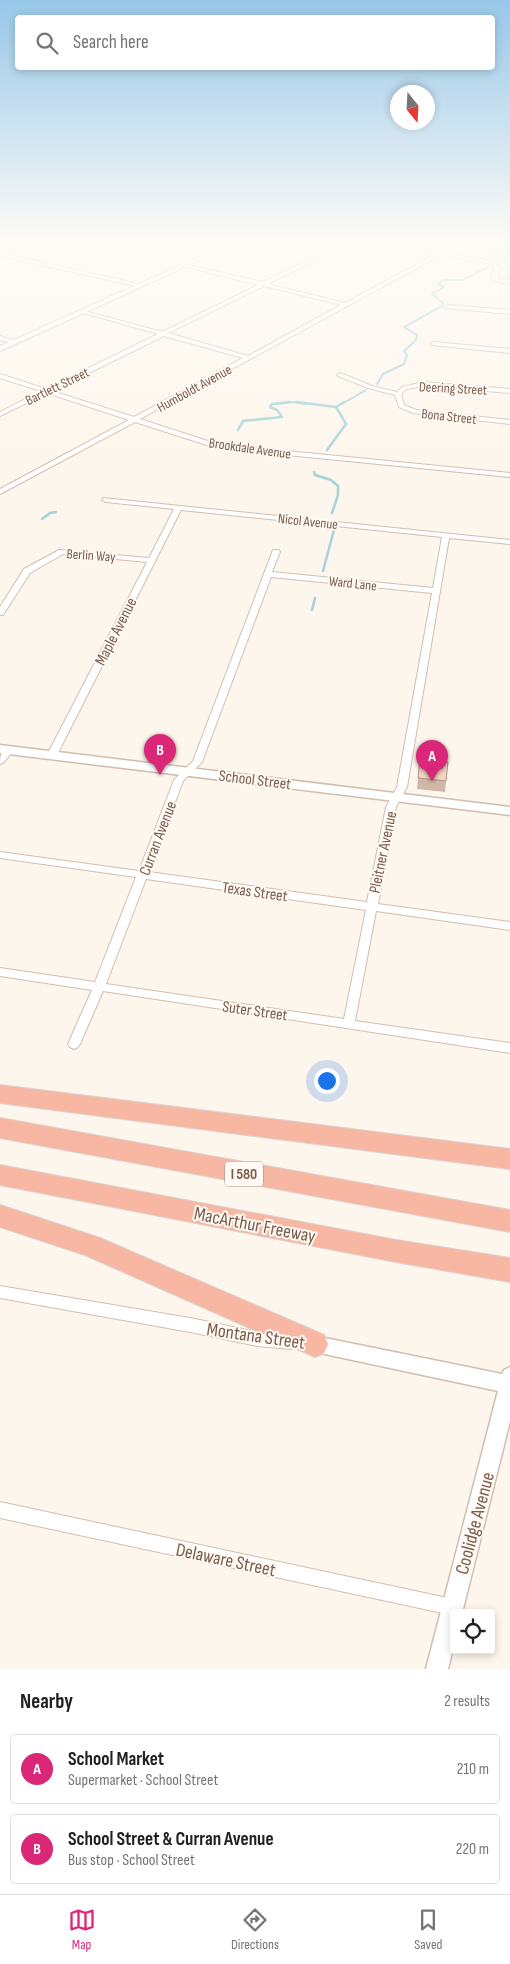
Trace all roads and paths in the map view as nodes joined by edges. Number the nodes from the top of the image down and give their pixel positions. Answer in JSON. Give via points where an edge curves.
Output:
{"nodes":[{"id":1,"x":71,"y":317,"type":"edge"},
{"id":2,"x":104,"y":317,"type":"edge"},
{"id":3,"x":197,"y":317,"type":"edge"},
{"id":4,"x":325,"y":317,"type":"edge"},
{"id":5,"x":163,"y":334,"type":"junction"},
{"id":6,"x":0,"y":338,"type":"edge"},
{"id":7,"x":15,"y":342,"type":"junction"},
{"id":8,"x":433,"y":344,"type":"dead end"},
{"id":9,"x":0,"y":349,"type":"edge"},
{"id":10,"x":510,"y":351,"type":"edge"},
{"id":11,"x":250,"y":358,"type":"junction"},
{"id":12,"x":340,"y":375,"type":"dead end"},
{"id":13,"x":0,"y":376,"type":"edge"},
{"id":14,"x":46,"y":391,"type":"junction"},
{"id":15,"x":510,"y":391,"type":"edge"},
{"id":16,"x":398,"y":394,"type":"junction"},
{"id":17,"x":0,"y":414,"type":"edge"},
{"id":18,"x":136,"y":420,"type":"junction"},
{"id":19,"x":510,"y":422,"type":"edge"},
{"id":20,"x":510,"y":475,"type":"edge"},
{"id":21,"x":0,"y":492,"type":"edge"},
{"id":22,"x":106,"y":500,"type":"dead end"},
{"id":23,"x":178,"y":508,"type":"junction"},
{"id":24,"x":446,"y":535,"type":"junction"},
{"id":25,"x":510,"y":542,"type":"edge"},
{"id":26,"x":276,"y":552,"type":"dead end"},
{"id":27,"x":150,"y":560,"type":"junction"},
{"id":28,"x":268,"y":574,"type":"junction"},
{"id":29,"x":437,"y":591,"type":"junction"},
{"id":30,"x":0,"y":613,"type":"edge"},
{"id":31,"x":5,"y":749,"type":"edge"},
{"id":32,"x":52,"y":755,"type":"junction"},
{"id":33,"x":0,"y":761,"type":"edge"},
{"id":34,"x":189,"y":771,"type":"junction"},
{"id":35,"x":397,"y":797,"type":"junction"},
{"id":36,"x":510,"y":811,"type":"edge"},
{"id":37,"x":0,"y":855,"type":"edge"},
{"id":38,"x":142,"y":875,"type":"junction"},
{"id":39,"x":371,"y":907,"type":"junction"},
{"id":40,"x":510,"y":926,"type":"edge"},
{"id":41,"x":0,"y":972,"type":"edge"},
{"id":42,"x":99,"y":987,"type":"junction"},
{"id":43,"x":349,"y":1024,"type":"junction"},
{"id":44,"x":74,"y":1044,"type":"dead end"},
{"id":45,"x":510,"y":1048,"type":"edge"},
{"id":46,"x":0,"y":1094,"type":"edge"},
{"id":47,"x":0,"y":1128,"type":"edge"},
{"id":48,"x":510,"y":1159,"type":"edge"},
{"id":49,"x":0,"y":1175,"type":"edge"},
{"id":50,"x":0,"y":1216,"type":"edge"},
{"id":51,"x":499,"y":1220,"type":"edge"},
{"id":52,"x":510,"y":1270,"type":"edge"},
{"id":53,"x":0,"y":1292,"type":"edge"},
{"id":54,"x":315,"y":1344,"type":"junction"},
{"id":55,"x":510,"y":1383,"type":"edge"},
{"id":56,"x":0,"y":1510,"type":"edge"},
{"id":57,"x":452,"y":1607,"type":"junction"},
{"id":58,"x":436,"y":1669,"type":"edge"}],
"edges":[{"from":1,"to":7,"type":"main road"},
{"from":2,"to":5,"type":"street"},
{"from":3,"to":5,"type":"street","name":"Bartlett Street"},
{"from":4,"to":11,"type":"street","name":"Humboldt Avenue"},
{"from":5,"to":11,"type":"street"},
{"from":5,"to":14,"type":"street","name":"Bartlett Street"},
{"from":6,"to":7,"type":"street"},
{"from":7,"to":9,"type":"main road"},
{"from":8,"to":10,"type":"street"},
{"from":11,"to":18,"type":"street","name":"Humboldt Avenue"},
{"from":12,"to":16,"type":"street"},
{"from":13,"to":14,"type":"street","name":"Brookdale Avenue"},
{"from":14,"to":17,"type":"street","name":"Bartlett Street"},
{"from":14,"to":18,"type":"street","name":"Brookdale Avenue"},
{"from":15,"to":16,"type":"street","name":"Deering Street","via":[[424,384],[404,388]]},
{"from":16,"to":19,"type":"street","name":"Bona Street","via":[[401,406],[415,412]]},
{"from":18,"to":20,"type":"street","name":"Brookdale Avenue","via":[[216,446]]},
{"from":18,"to":21,"type":"street","name":"Humboldt Avenue"},
{"from":22,"to":23,"type":"street","name":"Nicol Avenue"},
{"from":23,"to":24,"type":"street","name":"Nicol Avenue"},
{"from":23,"to":27,"type":"street","name":"Maple Avenue"},
{"from":24,"to":25,"type":"street","name":"Nicol Avenue"},
{"from":24,"to":29,"type":"street","name":"Pleitner Avenue"},
{"from":26,"to":28,"type":"street","name":"Curran Avenue"},
{"from":27,"to":30,"type":"street","name":"Berlin Way","via":[[58,553],[27,571]]},
{"from":27,"to":32,"type":"street","name":"Maple Avenue"},
{"from":28,"to":29,"type":"street","name":"Ward Lane"},
{"from":28,"to":34,"type":"street","name":"Curran Avenue","via":[[197,762]]},
{"from":29,"to":35,"type":"street","name":"Pleitner Avenue","via":[[402,787]]},
{"from":31,"to":32,"type":"street","name":"School Street"},
{"from":31,"to":33,"type":"street"},
{"from":32,"to":34,"type":"street","name":"School Street"},
{"from":34,"to":35,"type":"street","name":"School Street"},
{"from":34,"to":38,"type":"street","name":"Curran Avenue","via":[[179,780]]},
{"from":35,"to":36,"type":"street","name":"School Street"},
{"from":35,"to":39,"type":"street","name":"Pleitner Avenue","via":[[391,807]]},
{"from":37,"to":38,"type":"street","name":"Texas Street"},
{"from":38,"to":39,"type":"street","name":"Texas Street"},
{"from":38,"to":42,"type":"street","name":"Curran Avenue"},
{"from":39,"to":40,"type":"street","name":"Texas Street"},
{"from":39,"to":43,"type":"street","name":"Pleitner Avenue"},
{"from":41,"to":42,"type":"street","name":"Suter Street"},
{"from":42,"to":43,"type":"street","name":"Suter Street"},
{"from":42,"to":44,"type":"street","name":"Curran Avenue"},
{"from":43,"to":45,"type":"street","name":"Suter Street"},
{"from":46,"to":48,"type":"highway"},
{"from":47,"to":51,"type":"highway","number":"I 580"},
{"from":49,"to":52,"type":"highway","name":"MacArthur Freeway"},
{"from":50,"to":54,"type":"highway","via":[[91,1246]]},
{"from":53,"to":54,"type":"street","name":"Montana Street","via":[[257,1339]]},
{"from":54,"to":55,"type":"street","name":"Montana Street"},
{"from":55,"to":57,"type":"street","name":"Coolidge Avenue"},
{"from":56,"to":57,"type":"street","name":"Delaware Street"},
{"from":57,"to":58,"type":"street","name":"Coolidge Avenue"}]}
